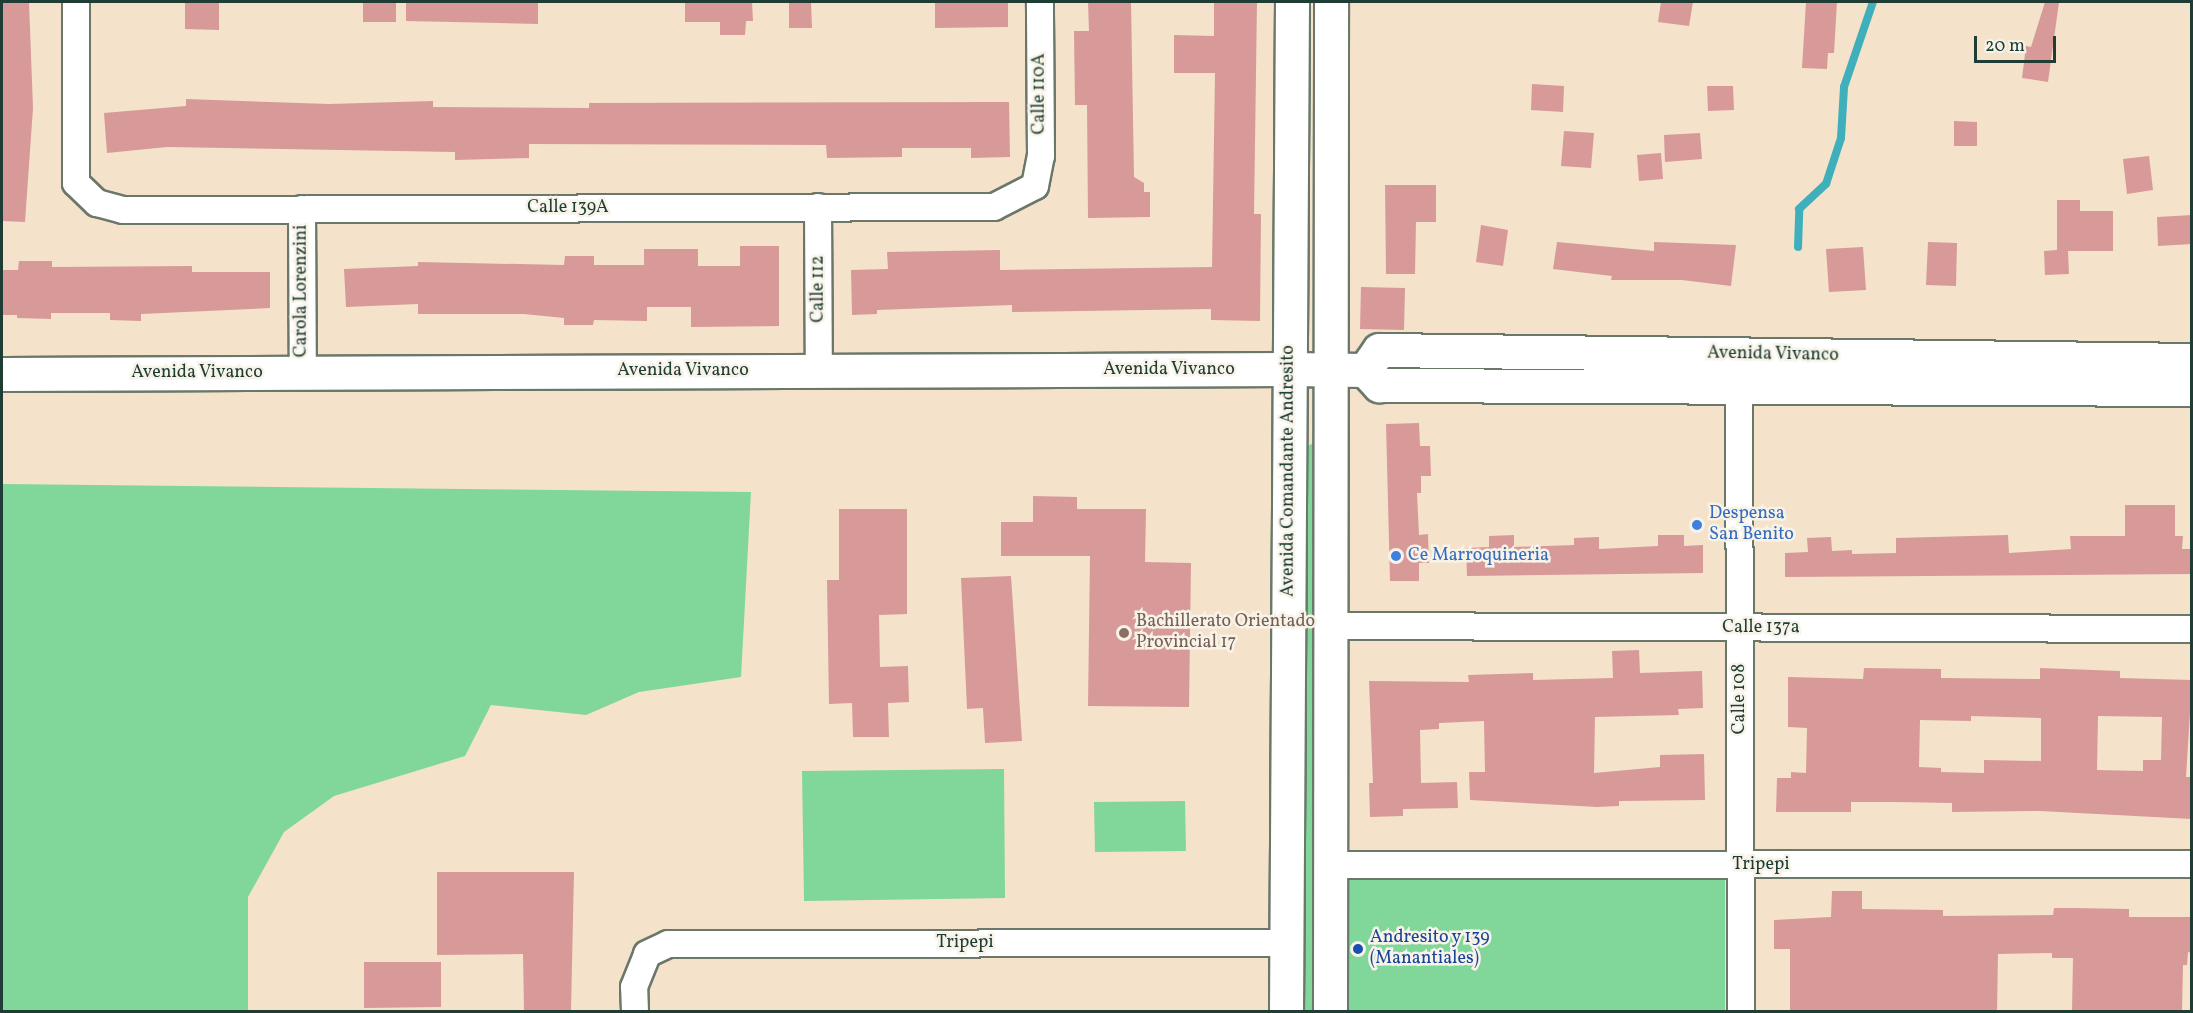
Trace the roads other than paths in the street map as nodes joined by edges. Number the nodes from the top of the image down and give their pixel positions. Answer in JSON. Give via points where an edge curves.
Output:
{"nodes":[{"id":1,"x":76,"y":2,"type":"edge"},
{"id":2,"x":1040,"y":2,"type":"edge"},
{"id":3,"x":1292,"y":2,"type":"edge"},
{"id":4,"x":1331,"y":2,"type":"edge"},
{"id":5,"x":1035,"y":186,"type":"joint"},
{"id":6,"x":819,"y":207,"type":"junction"},
{"id":7,"x":302,"y":209,"type":"junction"},
{"id":8,"x":2192,"y":360,"type":"edge"},
{"id":9,"x":1289,"y":369,"type":"junction"},
{"id":10,"x":1330,"y":370,"type":"junction"},
{"id":11,"x":1365,"y":370,"type":"junction"},
{"id":12,"x":819,"y":371,"type":"junction"},
{"id":13,"x":303,"y":373,"type":"junction"},
{"id":14,"x":2,"y":374,"type":"edge"},
{"id":15,"x":1739,"y":387,"type":"junction"},
{"id":16,"x":2192,"y":388,"type":"edge"},
{"id":17,"x":1330,"y":626,"type":"junction"},
{"id":18,"x":1740,"y":627,"type":"junction"},
{"id":19,"x":2192,"y":629,"type":"edge"},
{"id":20,"x":2192,"y":864,"type":"edge"},
{"id":21,"x":1330,"y":865,"type":"junction"},
{"id":22,"x":1741,"y":865,"type":"junction"},
{"id":23,"x":1286,"y":943,"type":"junction"},
{"id":24,"x":634,"y":1011,"type":"edge"},
{"id":25,"x":1286,"y":1011,"type":"edge"},
{"id":26,"x":1330,"y":1011,"type":"edge"},
{"id":27,"x":1741,"y":1011,"type":"edge"}],
"edges":[{"from":1,"to":7,"type":"street","name":"Calle 139A","via":[[76,183],[97,203],[123,210]]},
{"from":2,"to":5,"type":"street","name":"Calle 110A","via":[[1041,156]]},
{"from":3,"to":9,"type":"street","name":"Avenida Comandante Andresito"},
{"from":4,"to":10,"type":"street"},
{"from":5,"to":6,"type":"street","name":"Calle 139A","via":[[994,207]]},
{"from":6,"to":7,"type":"street","name":"Calle 139A"},
{"from":6,"to":12,"type":"street","name":"Calle 112"},
{"from":7,"to":13,"type":"street","name":"Carola Lorenzini"},
{"from":8,"to":11,"type":"street","name":"Avenida Vivanco","via":[[1379,350]]},
{"from":9,"to":10,"type":"street","name":"Avenida Vivanco"},
{"from":9,"to":12,"type":"street","name":"Avenida Vivanco"},
{"from":9,"to":23,"type":"street","name":"Avenida Comandante Andresito"},
{"from":10,"to":11,"type":"street","name":"Avenida Vivanco"},
{"from":10,"to":17,"type":"street"},
{"from":11,"to":15,"type":"street","name":"Avenida Vivanco","via":[[1379,385]]},
{"from":12,"to":13,"type":"street","name":"Avenida Vivanco"},
{"from":13,"to":14,"type":"street","name":"Avenida Vivanco"},
{"from":15,"to":16,"type":"street","name":"Avenida Vivanco"},
{"from":15,"to":18,"type":"street","name":"Calle 108"},
{"from":17,"to":18,"type":"street","name":"Calle 137a"},
{"from":17,"to":21,"type":"street"},
{"from":18,"to":19,"type":"street","name":"Calle 137a"},
{"from":18,"to":22,"type":"street","name":"Calle 108"},
{"from":20,"to":22,"type":"street","name":"Tripepi"},
{"from":21,"to":22,"type":"street","name":"Tripepi"},
{"from":21,"to":26,"type":"street"},
{"from":22,"to":27,"type":"street","name":"Calle 108"},
{"from":23,"to":24,"type":"street","name":"Tripepi","via":[[669,944],[647,954],[634,987]]},
{"from":23,"to":25,"type":"street","name":"Avenida Comandante Andresito"}]}
